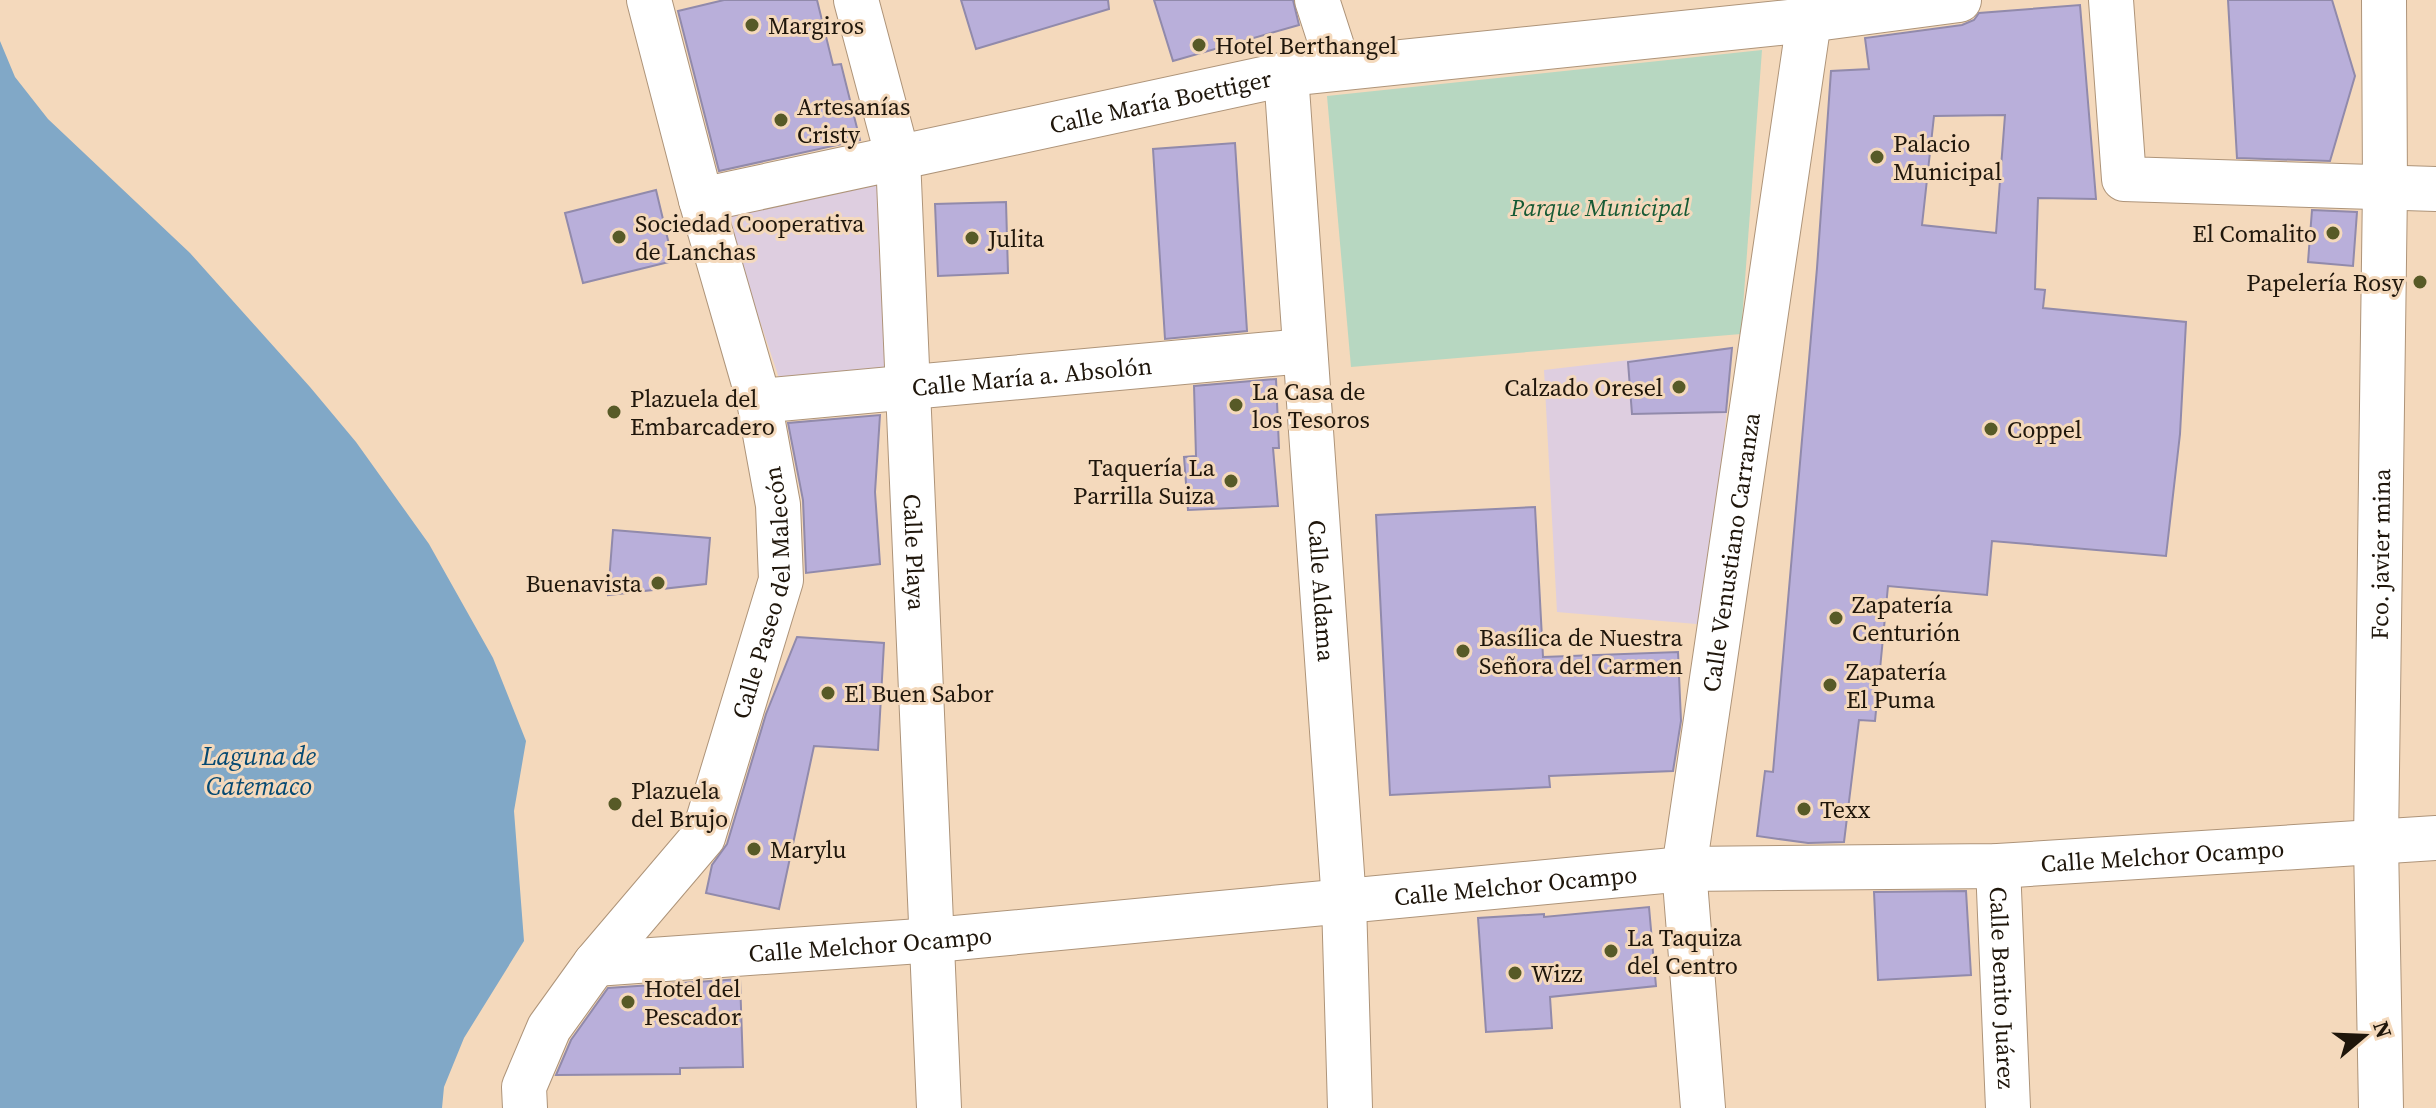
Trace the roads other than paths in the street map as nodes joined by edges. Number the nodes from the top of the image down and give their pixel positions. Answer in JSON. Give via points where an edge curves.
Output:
{"nodes":[{"id":1,"x":649,"y":0,"type":"edge"},
{"id":2,"x":856,"y":0,"type":"edge"},
{"id":3,"x":1317,"y":0,"type":"edge"},
{"id":4,"x":1959,"y":0,"type":"edge"},
{"id":5,"x":2111,"y":0,"type":"edge"},
{"id":6,"x":2384,"y":0,"type":"edge"},
{"id":7,"x":1810,"y":10,"type":"edge"},
{"id":8,"x":1339,"y":68,"type":"junction"},
{"id":9,"x":1286,"y":74,"type":"junction"},
{"id":10,"x":898,"y":158,"type":"junction"},
{"id":11,"x":2385,"y":188,"type":"junction"},
{"id":12,"x":2436,"y":189,"type":"edge"},
{"id":13,"x":701,"y":200,"type":"junction"},
{"id":14,"x":1304,"y":351,"type":"junction"},
{"id":15,"x":909,"y":389,"type":"junction"},
{"id":16,"x":759,"y":401,"type":"junction"},
{"id":17,"x":2436,"y":838,"type":"edge"},
{"id":18,"x":2376,"y":843,"type":"junction"},
{"id":19,"x":1998,"y":866,"type":"junction"},
{"id":20,"x":1684,"y":869,"type":"junction"},
{"id":21,"x":1344,"y":902,"type":"junction"},
{"id":22,"x":934,"y":940,"type":"junction"},
{"id":23,"x":595,"y":964,"type":"junction"},
{"id":24,"x":525,"y":1108,"type":"edge"},
{"id":25,"x":939,"y":1108,"type":"edge"},
{"id":26,"x":1350,"y":1108,"type":"edge"},
{"id":27,"x":1703,"y":1108,"type":"edge"},
{"id":28,"x":2008,"y":1108,"type":"edge"},
{"id":29,"x":2381,"y":1108,"type":"edge"}],
"edges":[{"from":1,"to":13,"type":"street","name":"Calle Paseo del Malecón"},
{"from":2,"to":10,"type":"street","name":"Calle Playa"},
{"from":3,"to":8,"type":"street"},
{"from":4,"to":7,"type":"street","name":"Calle María Boettiger"},
{"from":5,"to":11,"type":"street","via":[[2124,179]]},
{"from":6,"to":11,"type":"street","name":"Fco. javier mina"},
{"from":7,"to":8,"type":"street","name":"Calle María Boettiger"},
{"from":7,"to":20,"type":"street","name":"Calle Venustiano Carranza"},
{"from":8,"to":9,"type":"street","name":"Calle María Boettiger"},
{"from":9,"to":10,"type":"street","name":"Calle María Boettiger"},
{"from":9,"to":14,"type":"street","name":"Calle Aldama"},
{"from":10,"to":13,"type":"street","name":"Calle María Boettiger"},
{"from":10,"to":15,"type":"street","name":"Calle Playa"},
{"from":11,"to":12,"type":"street"},
{"from":11,"to":18,"type":"street","name":"Fco. javier mina"},
{"from":13,"to":16,"type":"street","name":"Calle Paseo del Malecón"},
{"from":14,"to":15,"type":"street","name":"Calle María a. Absolón"},
{"from":14,"to":21,"type":"street","name":"Calle Aldama"},
{"from":15,"to":16,"type":"street","name":"Calle María a. Absolón"},
{"from":15,"to":22,"type":"street","name":"Calle Playa"},
{"from":16,"to":23,"type":"street","name":"Calle Paseo del Malecón","via":[[778,505],[781,580],[703,837]]},
{"from":17,"to":18,"type":"street","name":"Calle Melchor Ocampo"},
{"from":18,"to":19,"type":"street","name":"Calle Melchor Ocampo"},
{"from":18,"to":29,"type":"street","name":"Fco. javier mina"},
{"from":19,"to":20,"type":"street","name":"Calle Melchor Ocampo"},
{"from":19,"to":28,"type":"street","name":"Calle Benito Juárez"},
{"from":20,"to":21,"type":"street","name":"Calle Melchor Ocampo"},
{"from":20,"to":27,"type":"street","name":"Calle Venustiano Carranza"},
{"from":21,"to":22,"type":"street","name":"Calle Melchor Ocampo"},
{"from":21,"to":26,"type":"street","name":"Calle Aldama"},
{"from":22,"to":23,"type":"street","name":"Calle Melchor Ocampo"},
{"from":22,"to":25,"type":"street","name":"Calle Playa"},
{"from":23,"to":24,"type":"street","name":"Calle Paseo del Malecón","via":[[549,1028],[524,1087]]}]}
